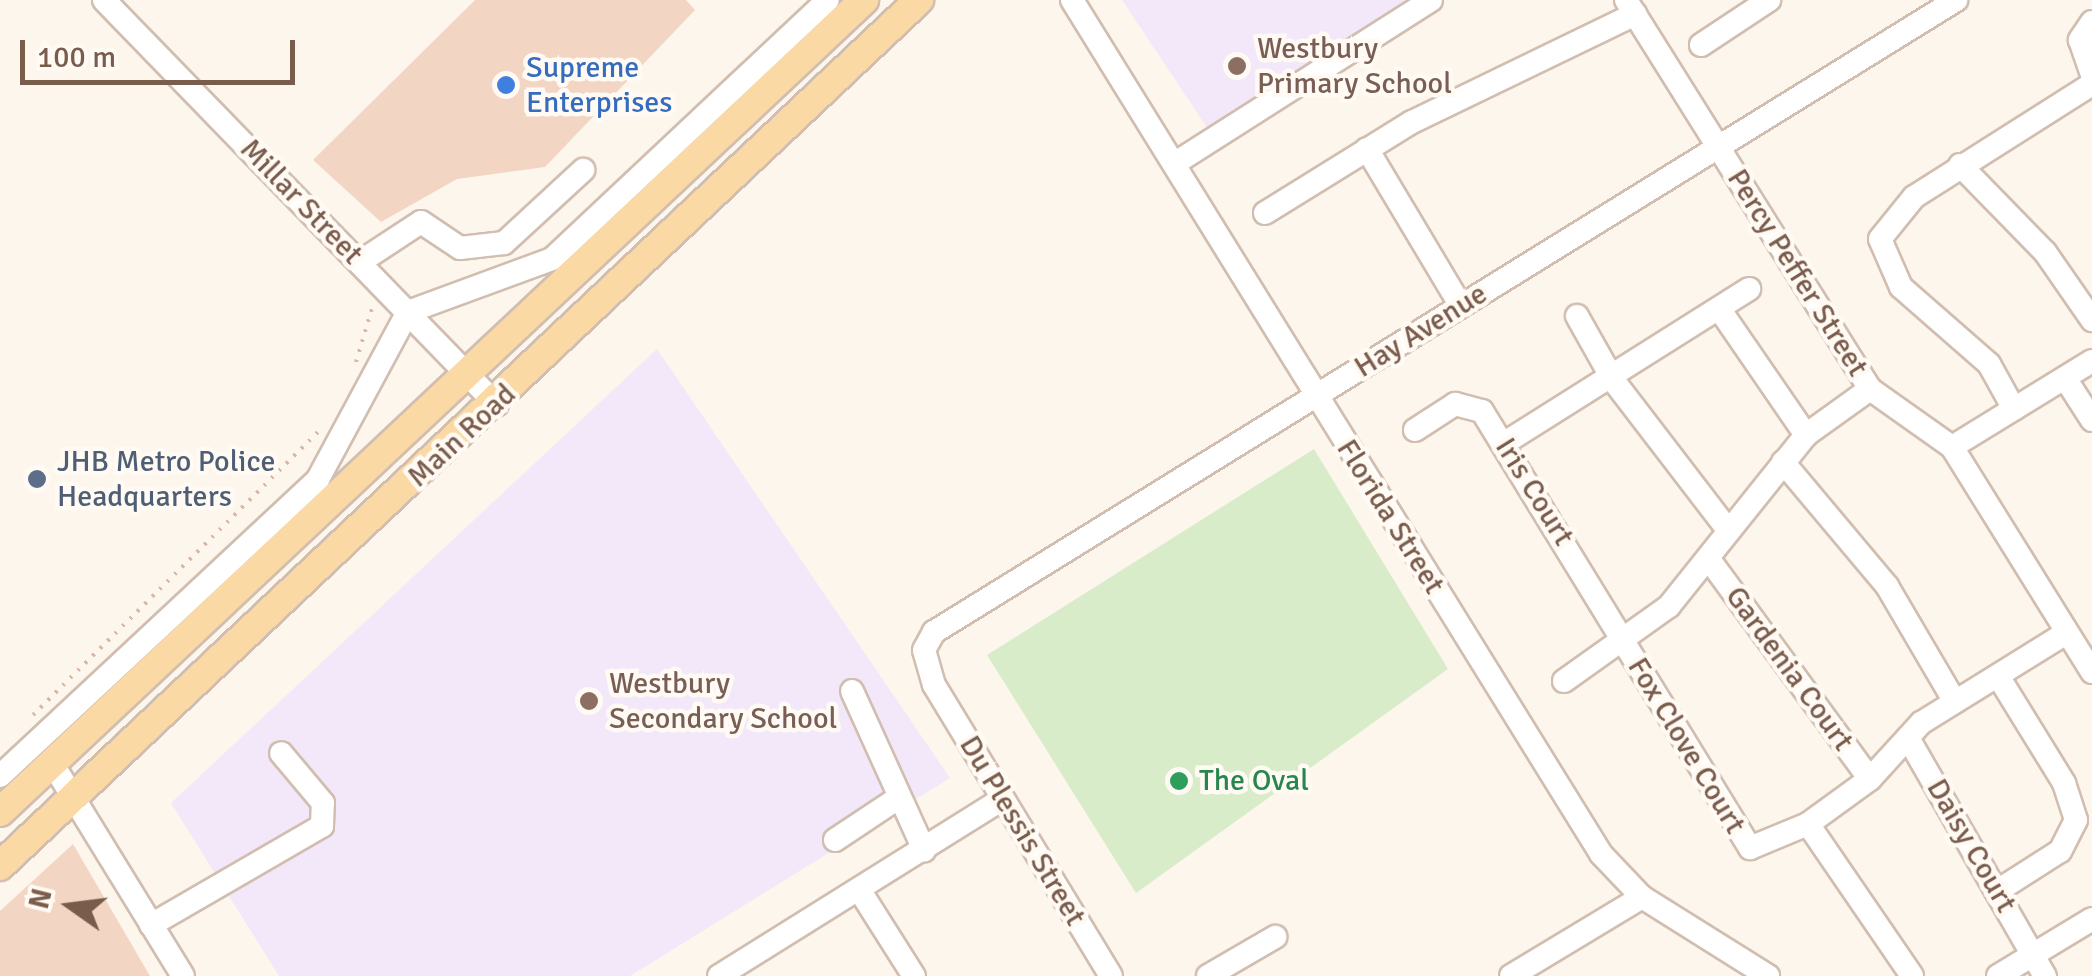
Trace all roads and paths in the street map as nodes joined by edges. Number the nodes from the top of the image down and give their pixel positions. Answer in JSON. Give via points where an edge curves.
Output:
{"nodes":[{"id":1,"x":104,"y":0,"type":"edge"},
{"id":2,"x":828,"y":0,"type":"edge"},
{"id":3,"x":864,"y":0,"type":"edge"},
{"id":4,"x":919,"y":0,"type":"edge"},
{"id":5,"x":1072,"y":0,"type":"edge"},
{"id":6,"x":1431,"y":0,"type":"edge"},
{"id":7,"x":1769,"y":0,"type":"edge"},
{"id":8,"x":1956,"y":0,"type":"edge"},
{"id":9,"x":1631,"y":7,"type":"edge"},
{"id":10,"x":2092,"y":22,"type":"edge"},
{"id":11,"x":1701,"y":44,"type":"dead end"},
{"id":12,"x":2092,"y":74,"type":"edge"},
{"id":13,"x":2092,"y":84,"type":"edge"},
{"id":14,"x":1718,"y":147,"type":"junction"},
{"id":15,"x":1366,"y":149,"type":"junction"},
{"id":16,"x":1177,"y":162,"type":"junction"},
{"id":17,"x":1960,"y":165,"type":"junction"},
{"id":18,"x":583,"y":170,"type":"dead end"},
{"id":19,"x":1266,"y":213,"type":"dead end"},
{"id":20,"x":534,"y":222,"type":"junction"},
{"id":21,"x":569,"y":245,"type":"junction"},
{"id":22,"x":360,"y":262,"type":"junction"},
{"id":23,"x":1748,"y":289,"type":"dead end"},
{"id":24,"x":372,"y":296,"type":"dead end"},
{"id":25,"x":1462,"y":306,"type":"junction"},
{"id":26,"x":1720,"y":310,"type":"junction"},
{"id":27,"x":408,"y":312,"type":"junction"},
{"id":28,"x":1577,"y":316,"type":"dead end"},
{"id":29,"x":2092,"y":320,"type":"edge"},
{"id":30,"x":2092,"y":361,"type":"edge"},
{"id":31,"x":352,"y":370,"type":"dead end"},
{"id":32,"x":468,"y":376,"type":"junction"},
{"id":33,"x":2065,"y":378,"type":"junction"},
{"id":34,"x":1613,"y":380,"type":"junction"},
{"id":35,"x":1870,"y":388,"type":"junction"},
{"id":36,"x":1315,"y":397,"type":"junction"},
{"id":37,"x":497,"y":405,"type":"junction"},
{"id":38,"x":2014,"y":408,"type":"junction"},
{"id":39,"x":2092,"y":420,"type":"edge"},
{"id":40,"x":322,"y":426,"type":"dead end"},
{"id":41,"x":1416,"y":430,"type":"dead end"},
{"id":42,"x":1806,"y":435,"type":"junction"},
{"id":43,"x":1504,"y":444,"type":"junction"},
{"id":44,"x":1952,"y":447,"type":"junction"},
{"id":45,"x":1783,"y":462,"type":"junction"},
{"id":46,"x":1729,"y":532,"type":"junction"},
{"id":47,"x":1708,"y":558,"type":"junction"},
{"id":48,"x":2066,"y":633,"type":"junction"},
{"id":49,"x":1626,"y":638,"type":"junction"},
{"id":50,"x":2092,"y":672,"type":"edge"},
{"id":51,"x":1998,"y":676,"type":"junction"},
{"id":52,"x":1564,"y":681,"type":"dead end"},
{"id":53,"x":934,"y":684,"type":"joint"},
{"id":54,"x":852,"y":690,"type":"dead end"},
{"id":55,"x":1954,"y":700,"type":"junction"},
{"id":56,"x":31,"y":712,"type":"dead end"},
{"id":57,"x":1908,"y":738,"type":"junction"},
{"id":58,"x":281,"y":753,"type":"dead end"},
{"id":59,"x":52,"y":763,"type":"junction"},
{"id":60,"x":0,"y":776,"type":"edge"},
{"id":61,"x":1870,"y":779,"type":"junction"},
{"id":62,"x":74,"y":797,"type":"junction"},
{"id":63,"x":896,"y":800,"type":"junction"},
{"id":64,"x":1001,"y":800,"type":"junction"},
{"id":65,"x":0,"y":812,"type":"edge"},
{"id":66,"x":1808,"y":824,"type":"junction"},
{"id":67,"x":835,"y":840,"type":"dead end"},
{"id":68,"x":924,"y":850,"type":"junction"},
{"id":69,"x":0,"y":866,"type":"edge"},
{"id":70,"x":1999,"y":890,"type":"junction"},
{"id":71,"x":860,"y":891,"type":"junction"},
{"id":72,"x":1642,"y":897,"type":"junction"},
{"id":73,"x":2092,"y":918,"type":"edge"},
{"id":74,"x":152,"y":925,"type":"junction"},
{"id":75,"x":1274,"y":937,"type":"dead end"},
{"id":76,"x":2032,"y":956,"type":"junction"},
{"id":77,"x":722,"y":975,"type":"edge"},
{"id":78,"x":183,"y":976,"type":"edge"},
{"id":79,"x":914,"y":976,"type":"edge"},
{"id":80,"x":1111,"y":976,"type":"edge"},
{"id":81,"x":1208,"y":976,"type":"edge"},
{"id":82,"x":1512,"y":976,"type":"edge"},
{"id":83,"x":1768,"y":976,"type":"edge"},
{"id":84,"x":1912,"y":976,"type":"edge"},
{"id":85,"x":1998,"y":976,"type":"edge"},
{"id":86,"x":2045,"y":976,"type":"edge"}],
"edges":[{"from":1,"to":22,"type":"street","name":"Millar Street"},
{"from":2,"to":21,"type":"street"},
{"from":3,"to":32,"type":"main road","name":"Main Road"},
{"from":4,"to":37,"type":"main road","name":"Main Road"},
{"from":5,"to":16,"type":"street","name":"Florida Street"},
{"from":6,"to":16,"type":"street"},
{"from":7,"to":11,"type":"street"},
{"from":8,"to":14,"type":"street","name":"Hay Avenue"},
{"from":9,"to":14,"type":"street","name":"Percy Peffer Street"},
{"from":9,"to":15,"type":"street"},
{"from":10,"to":12,"type":"street","via":[[2080,40]]},
{"from":13,"to":17,"type":"street"},
{"from":14,"to":25,"type":"street","name":"Hay Avenue"},
{"from":14,"to":35,"type":"street","name":"Percy Peffer Street"},
{"from":15,"to":19,"type":"street"},
{"from":15,"to":25,"type":"street"},
{"from":16,"to":36,"type":"street","name":"Florida Street"},
{"from":17,"to":29,"type":"street","via":[[2045,252]]},
{"from":17,"to":38,"type":"street","via":[[1890,218],[1880,251],[1925,312],[1989,364]]},
{"from":18,"to":20,"type":"street"},
{"from":20,"to":21,"type":"street"},
{"from":20,"to":22,"type":"street","via":[[479,250],[410,224]]},
{"from":21,"to":27,"type":"street","via":[[522,274]]},
{"from":22,"to":27,"type":"street","name":"Millar Street"},
{"from":23,"to":26,"type":"street"},
{"from":24,"to":31,"type":"path"},
{"from":25,"to":36,"type":"street","name":"Hay Avenue"},
{"from":26,"to":34,"type":"street"},
{"from":26,"to":42,"type":"street"},
{"from":27,"to":32,"type":"street","name":"Millar Street"},
{"from":27,"to":60,"type":"street","via":[[318,479]]},
{"from":28,"to":34,"type":"street"},
{"from":30,"to":33,"type":"street"},
{"from":32,"to":37,"type":"street","name":"Millar Street"},
{"from":32,"to":59,"type":"main road","name":"Main Road"},
{"from":33,"to":38,"type":"street"},
{"from":33,"to":39,"type":"street"},
{"from":34,"to":43,"type":"street"},
{"from":34,"to":46,"type":"street"},
{"from":35,"to":42,"type":"street"},
{"from":35,"to":44,"type":"street","name":"Percy Peffer Street"},
{"from":36,"to":53,"type":"street","name":"Hay Avenue","via":[[934,632],[924,650]]},
{"from":36,"to":72,"type":"street","name":"Florida Street","via":[[1601,854]]},
{"from":37,"to":62,"type":"main road","name":"Main Road"},
{"from":38,"to":44,"type":"street"},
{"from":40,"to":56,"type":"path"},
{"from":41,"to":43,"type":"street","name":"Iris Court","via":[[1455,404],[1474,404]]},
{"from":42,"to":45,"type":"street"},
{"from":43,"to":49,"type":"street","name":"Iris Court"},
{"from":44,"to":48,"type":"street","name":"Percy Peffer Street"},
{"from":45,"to":46,"type":"street"},
{"from":45,"to":55,"type":"street","via":[[1886,586]]},
{"from":46,"to":47,"type":"street"},
{"from":47,"to":49,"type":"street","via":[[1670,606]]},
{"from":47,"to":61,"type":"street","name":"Gardenia Court"},
{"from":48,"to":50,"type":"street","name":"Percy Peffer Street"},
{"from":48,"to":51,"type":"street","name":"Fox Clove Court"},
{"from":49,"to":52,"type":"street"},
{"from":49,"to":66,"type":"street","name":"Fox Clove Court","via":[[1635,670],[1741,842],[1758,847]]},
{"from":51,"to":55,"type":"street","name":"Fox Clove Court"},
{"from":51,"to":70,"type":"street","via":[[2064,783],[2076,820],[2060,852]]},
{"from":53,"to":64,"type":"street","name":"Du Plessis Street"},
{"from":54,"to":63,"type":"street"},
{"from":55,"to":57,"type":"street","name":"Fox Clove Court"},
{"from":57,"to":61,"type":"street","name":"Fox Clove Court"},
{"from":57,"to":70,"type":"street","name":"Daisy Court"},
{"from":58,"to":74,"type":"street","via":[[324,803],[322,826]]},
{"from":59,"to":62,"type":"street"},
{"from":59,"to":65,"type":"main road","name":"Main Road"},
{"from":61,"to":66,"type":"street","name":"Fox Clove Court"},
{"from":62,"to":69,"type":"main road","name":"Main Road"},
{"from":62,"to":74,"type":"street"},
{"from":63,"to":67,"type":"street"},
{"from":63,"to":68,"type":"street"},
{"from":64,"to":68,"type":"street"},
{"from":64,"to":80,"type":"street","name":"Du Plessis Street"},
{"from":66,"to":84,"type":"street"},
{"from":68,"to":71,"type":"street"},
{"from":70,"to":76,"type":"street","name":"Daisy Court"},
{"from":71,"to":77,"type":"street"},
{"from":71,"to":79,"type":"street"},
{"from":72,"to":82,"type":"street"},
{"from":72,"to":83,"type":"street","name":"Florida Street"},
{"from":73,"to":76,"type":"street"},
{"from":74,"to":78,"type":"street"},
{"from":75,"to":81,"type":"street"},
{"from":76,"to":85,"type":"street"},
{"from":76,"to":86,"type":"street","name":"Daisy Court"}]}
